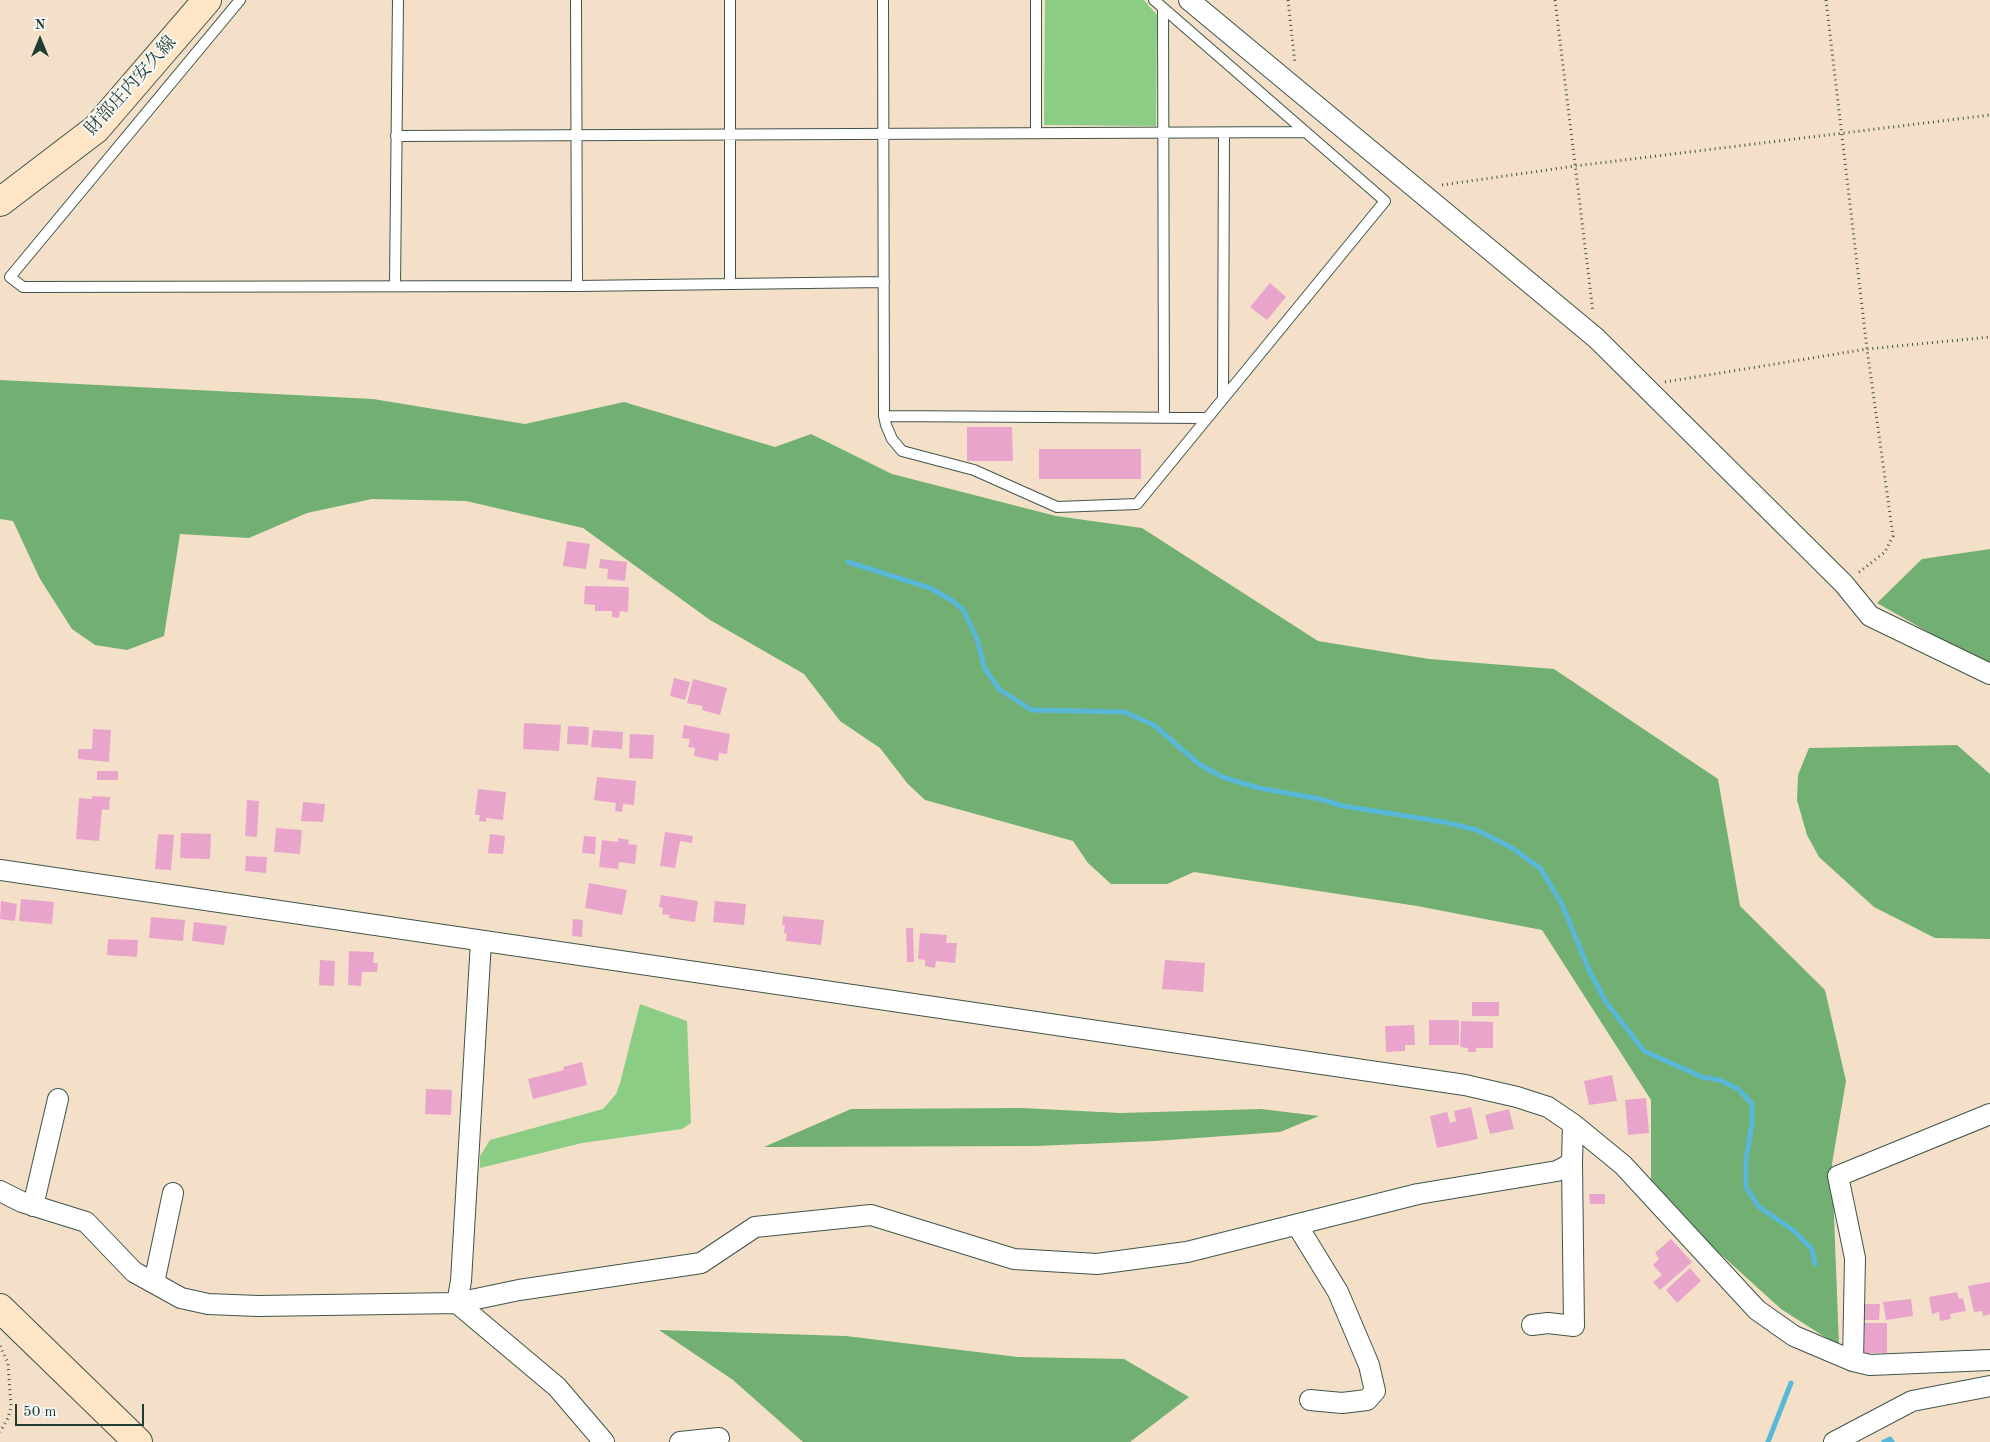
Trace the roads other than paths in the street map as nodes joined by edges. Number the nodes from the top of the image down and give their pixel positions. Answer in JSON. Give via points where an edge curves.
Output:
{"nodes":[{"id":1,"x":207,"y":0,"type":"edge"},
{"id":2,"x":240,"y":0,"type":"edge"},
{"id":3,"x":398,"y":0,"type":"edge"},
{"id":4,"x":576,"y":0,"type":"edge"},
{"id":5,"x":730,"y":0,"type":"edge"},
{"id":6,"x":883,"y":0,"type":"edge"},
{"id":7,"x":1036,"y":0,"type":"edge"},
{"id":8,"x":1154,"y":0,"type":"edge"},
{"id":9,"x":1189,"y":0,"type":"edge"},
{"id":10,"x":1163,"y":8,"type":"junction"},
{"id":11,"x":1164,"y":132,"type":"junction"},
{"id":12,"x":1224,"y":132,"type":"junction"},
{"id":13,"x":1306,"y":132,"type":"junction"},
{"id":14,"x":1036,"y":133,"type":"junction"},
{"id":15,"x":730,"y":134,"type":"junction"},
{"id":16,"x":883,"y":134,"type":"junction"},
{"id":17,"x":576,"y":135,"type":"junction"},
{"id":18,"x":396,"y":136,"type":"junction"},
{"id":19,"x":0,"y":202,"type":"edge"},
{"id":20,"x":884,"y":282,"type":"junction"},
{"id":21,"x":730,"y":283,"type":"junction"},
{"id":22,"x":395,"y":284,"type":"junction"},
{"id":23,"x":577,"y":286,"type":"junction"},
{"id":24,"x":1223,"y":399,"type":"junction"},
{"id":25,"x":884,"y":416,"type":"junction"},
{"id":26,"x":1164,"y":418,"type":"junction"},
{"id":27,"x":1208,"y":418,"type":"junction"},
{"id":28,"x":1990,"y":674,"type":"edge"},
{"id":29,"x":0,"y":870,"type":"edge"},
{"id":30,"x":481,"y":941,"type":"junction"},
{"id":31,"x":58,"y":1099,"type":"dead end"},
{"id":32,"x":1990,"y":1114,"type":"edge"},
{"id":33,"x":1573,"y":1124,"type":"junction"},
{"id":34,"x":1572,"y":1163,"type":"junction"},
{"id":35,"x":0,"y":1192,"type":"edge"},
{"id":36,"x":173,"y":1193,"type":"dead end"},
{"id":37,"x":33,"y":1206,"type":"junction"},
{"id":38,"x":1297,"y":1225,"type":"junction"},
{"id":39,"x":154,"y":1283,"type":"junction"},
{"id":40,"x":457,"y":1303,"type":"junction"},
{"id":41,"x":0,"y":1308,"type":"edge"},
{"id":42,"x":1532,"y":1325,"type":"dead end"},
{"id":43,"x":1990,"y":1360,"type":"edge"},
{"id":44,"x":1853,"y":1361,"type":"junction"},
{"id":45,"x":1990,"y":1386,"type":"edge"},
{"id":46,"x":1310,"y":1400,"type":"dead end"},
{"id":47,"x":720,"y":1438,"type":"dead end"},
{"id":48,"x":138,"y":1442,"type":"edge"},
{"id":49,"x":604,"y":1442,"type":"edge"},
{"id":50,"x":680,"y":1442,"type":"edge"},
{"id":51,"x":1834,"y":1442,"type":"edge"}],
"edges":[{"from":1,"to":19,"type":"main road","name":"財部庄内安久線","via":[[96,129]]},
{"from":2,"to":22,"type":"lane","via":[[10,277],[23,287]]},
{"from":3,"to":18,"type":"lane"},
{"from":4,"to":17,"type":"lane"},
{"from":5,"to":15,"type":"lane"},
{"from":6,"to":16,"type":"lane"},
{"from":7,"to":14,"type":"lane"},
{"from":8,"to":10,"type":"lane"},
{"from":9,"to":28,"type":"street","via":[[1596,338],[1844,584],[1870,616]]},
{"from":10,"to":11,"type":"lane"},
{"from":10,"to":13,"type":"lane"},
{"from":11,"to":12,"type":"lane"},
{"from":11,"to":14,"type":"lane"},
{"from":11,"to":26,"type":"lane"},
{"from":12,"to":13,"type":"lane"},
{"from":12,"to":24,"type":"lane"},
{"from":13,"to":24,"type":"lane","via":[[1385,201]]},
{"from":14,"to":16,"type":"lane"},
{"from":15,"to":16,"type":"lane"},
{"from":15,"to":17,"type":"lane"},
{"from":15,"to":21,"type":"lane"},
{"from":16,"to":20,"type":"lane"},
{"from":17,"to":18,"type":"lane"},
{"from":17,"to":23,"type":"lane"},
{"from":18,"to":22,"type":"lane"},
{"from":20,"to":21,"type":"lane"},
{"from":20,"to":25,"type":"lane"},
{"from":21,"to":23,"type":"lane"},
{"from":22,"to":23,"type":"lane"},
{"from":24,"to":27,"type":"lane"},
{"from":25,"to":26,"type":"lane"},
{"from":25,"to":27,"type":"lane","via":[[892,439],[902,451],[974,470],[1057,507],[1137,504]]},
{"from":26,"to":27,"type":"lane"},
{"from":29,"to":30,"type":"street"},
{"from":30,"to":33,"type":"street","via":[[1465,1086],[1548,1107]]},
{"from":30,"to":40,"type":"street","via":[[461,1281]]},
{"from":31,"to":37,"type":"street"},
{"from":32,"to":44,"type":"street","via":[[1838,1176],[1855,1258]]},
{"from":33,"to":34,"type":"street"},
{"from":33,"to":44,"type":"street","via":[[1623,1165],[1757,1310],[1794,1336]]},
{"from":34,"to":38,"type":"street","via":[[1557,1171],[1418,1194]]},
{"from":34,"to":42,"type":"street","via":[[1574,1326]]},
{"from":35,"to":37,"type":"street"},
{"from":36,"to":39,"type":"street"},
{"from":37,"to":39,"type":"street","via":[[86,1222],[134,1272]]},
{"from":38,"to":40,"type":"street","via":[[1187,1252],[1097,1264],[1014,1259],[871,1215],[755,1227],[701,1263],[519,1290]]},
{"from":38,"to":46,"type":"street","via":[[1338,1292],[1369,1365],[1375,1391],[1367,1400],[1342,1404]]},
{"from":39,"to":40,"type":"street","via":[[181,1298],[208,1304]]},
{"from":40,"to":49,"type":"street","via":[[557,1387]]},
{"from":41,"to":48,"type":"main road"},
{"from":43,"to":44,"type":"street","via":[[1870,1365]]},
{"from":45,"to":51,"type":"street","via":[[1912,1401]]},
{"from":47,"to":50,"type":"street"}]}
